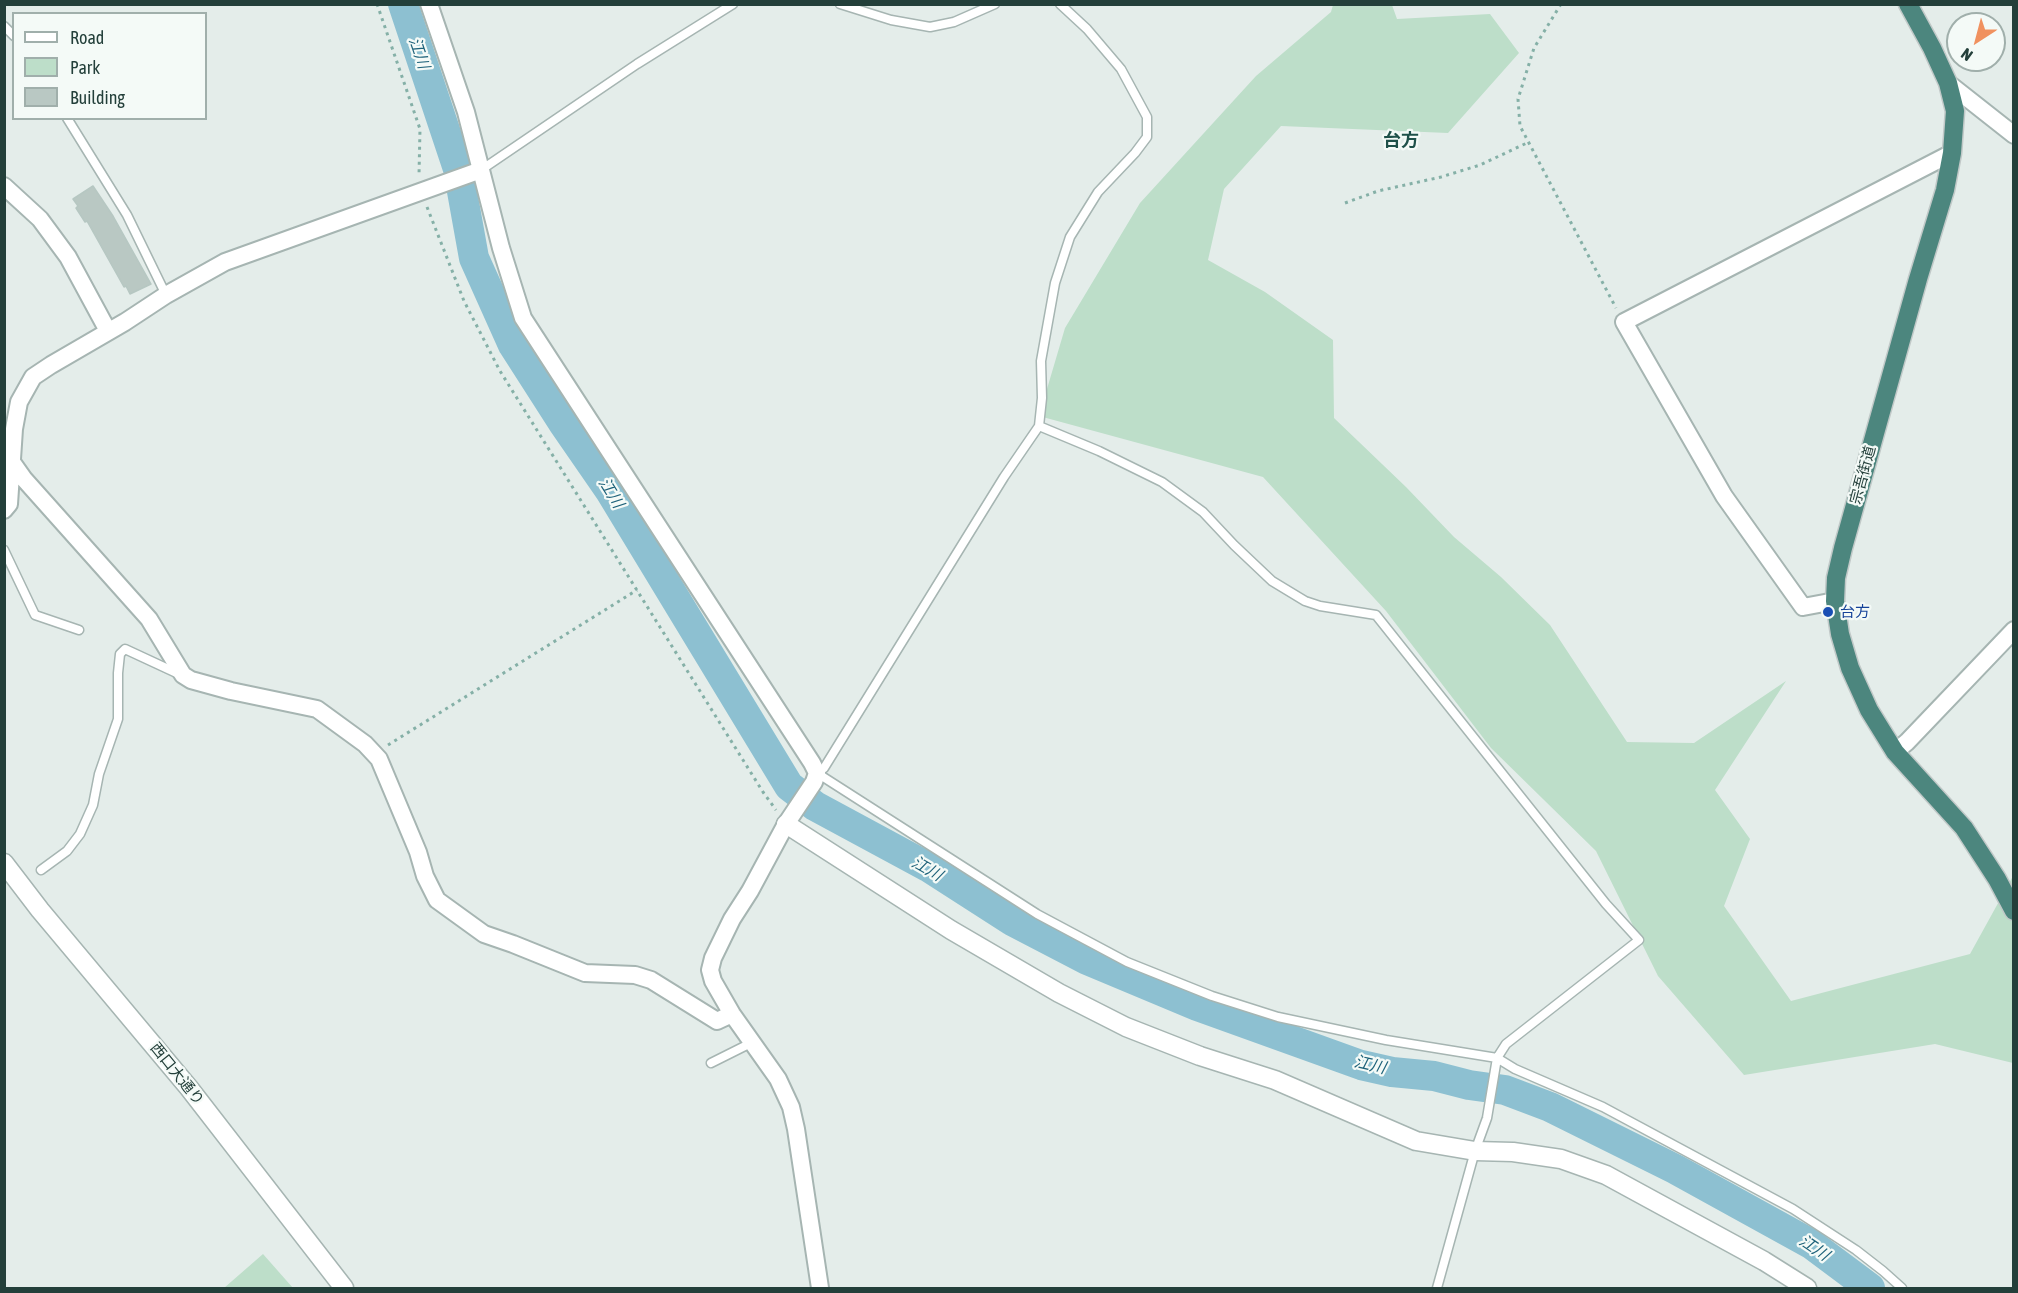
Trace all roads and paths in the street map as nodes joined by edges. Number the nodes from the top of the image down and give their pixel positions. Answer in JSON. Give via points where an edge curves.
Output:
{"nodes":[{"id":1,"x":377,"y":4,"type":"edge"},
{"id":2,"x":429,"y":4,"type":"edge"},
{"id":3,"x":733,"y":4,"type":"edge"},
{"id":4,"x":840,"y":4,"type":"edge"},
{"id":5,"x":995,"y":4,"type":"edge"},
{"id":6,"x":1060,"y":4,"type":"edge"},
{"id":7,"x":1561,"y":4,"type":"edge"},
{"id":8,"x":1908,"y":4,"type":"edge"},
{"id":9,"x":1948,"y":83,"type":"junction"},
{"id":10,"x":68,"y":120,"type":"edge"},
{"id":11,"x":2013,"y":135,"type":"edge"},
{"id":12,"x":1529,"y":142,"type":"junction"},
{"id":13,"x":1952,"y":153,"type":"junction"},
{"id":14,"x":481,"y":170,"type":"junction"},
{"id":15,"x":4,"y":186,"type":"edge"},
{"id":16,"x":419,"y":191,"type":"junction"},
{"id":17,"x":1345,"y":203,"type":"dead end"},
{"id":18,"x":166,"y":295,"type":"junction"},
{"id":19,"x":1624,"y":322,"type":"junction"},
{"id":20,"x":108,"y":331,"type":"junction"},
{"id":21,"x":1038,"y":426,"type":"junction"},
{"id":22,"x":12,"y":462,"type":"junction"},
{"id":23,"x":4,"y":510,"type":"edge"},
{"id":24,"x":4,"y":550,"type":"edge"},
{"id":25,"x":637,"y":590,"type":"junction"},
{"id":26,"x":1835,"y":601,"type":"junction"},
{"id":27,"x":80,"y":630,"type":"dead end"},
{"id":28,"x":2013,"y":630,"type":"edge"},
{"id":29,"x":183,"y":675,"type":"junction"},
{"id":30,"x":1895,"y":752,"type":"junction"},
{"id":31,"x":374,"y":754,"type":"junction"},
{"id":32,"x":815,"y":777,"type":"junction"},
{"id":33,"x":789,"y":820,"type":"junction"},
{"id":34,"x":4,"y":863,"type":"edge"},
{"id":35,"x":41,"y":870,"type":"dead end"},
{"id":36,"x":2013,"y":911,"type":"edge"},
{"id":37,"x":732,"y":1014,"type":"junction"},
{"id":38,"x":751,"y":1043,"type":"junction"},
{"id":39,"x":1497,"y":1058,"type":"junction"},
{"id":40,"x":711,"y":1063,"type":"dead end"},
{"id":41,"x":1475,"y":1151,"type":"junction"},
{"id":42,"x":344,"y":1288,"type":"edge"},
{"id":43,"x":820,"y":1288,"type":"edge"},
{"id":44,"x":1437,"y":1288,"type":"edge"},
{"id":45,"x":1807,"y":1288,"type":"edge"},
{"id":46,"x":1902,"y":1288,"type":"edge"}],
"edges":[{"from":1,"to":16,"type":"path","via":[[420,129]]},
{"from":2,"to":14,"type":"street","via":[[466,112]]},
{"from":3,"to":14,"type":"lane"},
{"from":4,"to":5,"type":"lane","via":[[930,27],[954,22]]},
{"from":6,"to":21,"type":"lane","via":[[1121,69],[1147,117],[1147,137],[1098,192],[1070,237],[1055,283],[1041,361]]},
{"from":7,"to":12,"type":"path","via":[[1534,48],[1518,99],[1520,126]]},
{"from":8,"to":9,"type":"highway","name":"宗吾街道"},
{"from":9,"to":11,"type":"street"},
{"from":9,"to":13,"type":"highway","name":"宗吾街道","via":[[1955,111]]},
{"from":10,"to":18,"type":"lane","via":[[127,215]]},
{"from":12,"to":17,"type":"path","via":[[1480,165]]},
{"from":12,"to":19,"type":"path"},
{"from":13,"to":19,"type":"street"},
{"from":13,"to":26,"type":"highway","name":"宗吾街道","via":[[1945,190],[1843,548]]},
{"from":14,"to":16,"type":"street"},
{"from":14,"to":32,"type":"street","via":[[523,318],[812,763]]},
{"from":15,"to":20,"type":"street","via":[[40,219],[68,257]]},
{"from":16,"to":18,"type":"street","via":[[225,262]]},
{"from":16,"to":25,"type":"path","via":[[464,302],[500,371]]},
{"from":18,"to":20,"type":"street"},
{"from":19,"to":26,"type":"street","via":[[1724,496],[1803,607]]},
{"from":20,"to":22,"type":"street","via":[[33,377],[19,402]]},
{"from":21,"to":32,"type":"lane"},
{"from":21,"to":39,"type":"lane","via":[[1162,482],[1203,512],[1272,581],[1305,601],[1376,615],[1606,904],[1639,940],[1506,1044]]},
{"from":22,"to":23,"type":"street","via":[[9,504]]},
{"from":22,"to":29,"type":"street","via":[[149,619]]},
{"from":24,"to":27,"type":"lane","via":[[35,615]]},
{"from":25,"to":31,"type":"path"},
{"from":25,"to":33,"type":"path","via":[[763,792]]},
{"from":26,"to":30,"type":"highway","name":"宗吾街道","via":[[1850,668],[1869,710]]},
{"from":28,"to":30,"type":"street"},
{"from":29,"to":31,"type":"street","via":[[231,691],[317,709]]},
{"from":29,"to":35,"type":"lane","via":[[125,649],[120,654],[118,719],[93,805],[67,851]]},
{"from":30,"to":36,"type":"highway","name":"宗吾街道","via":[[1964,828]]},
{"from":31,"to":37,"type":"street","via":[[437,900],[484,934],[585,972],[635,975],[651,980],[717,1022]]},
{"from":32,"to":33,"type":"street"},
{"from":32,"to":39,"type":"lane","via":[[1037,914],[1127,962],[1278,1017]]},
{"from":33,"to":37,"type":"street","via":[[713,958],[712,981]]},
{"from":33,"to":41,"type":"street","via":[[951,930],[1126,1027],[1275,1080],[1416,1141]]},
{"from":34,"to":42,"type":"street","name":"西口大通り","via":[[189,1088]]},
{"from":37,"to":38,"type":"street"},
{"from":38,"to":40,"type":"lane"},
{"from":38,"to":43,"type":"street","via":[[778,1079],[791,1107]]},
{"from":39,"to":41,"type":"lane","via":[[1487,1118]]},
{"from":39,"to":46,"type":"lane","via":[[1603,1107],[1793,1209],[1857,1250]]},
{"from":41,"to":44,"type":"lane"},
{"from":41,"to":45,"type":"street","via":[[1561,1159],[1606,1175]]}]}
